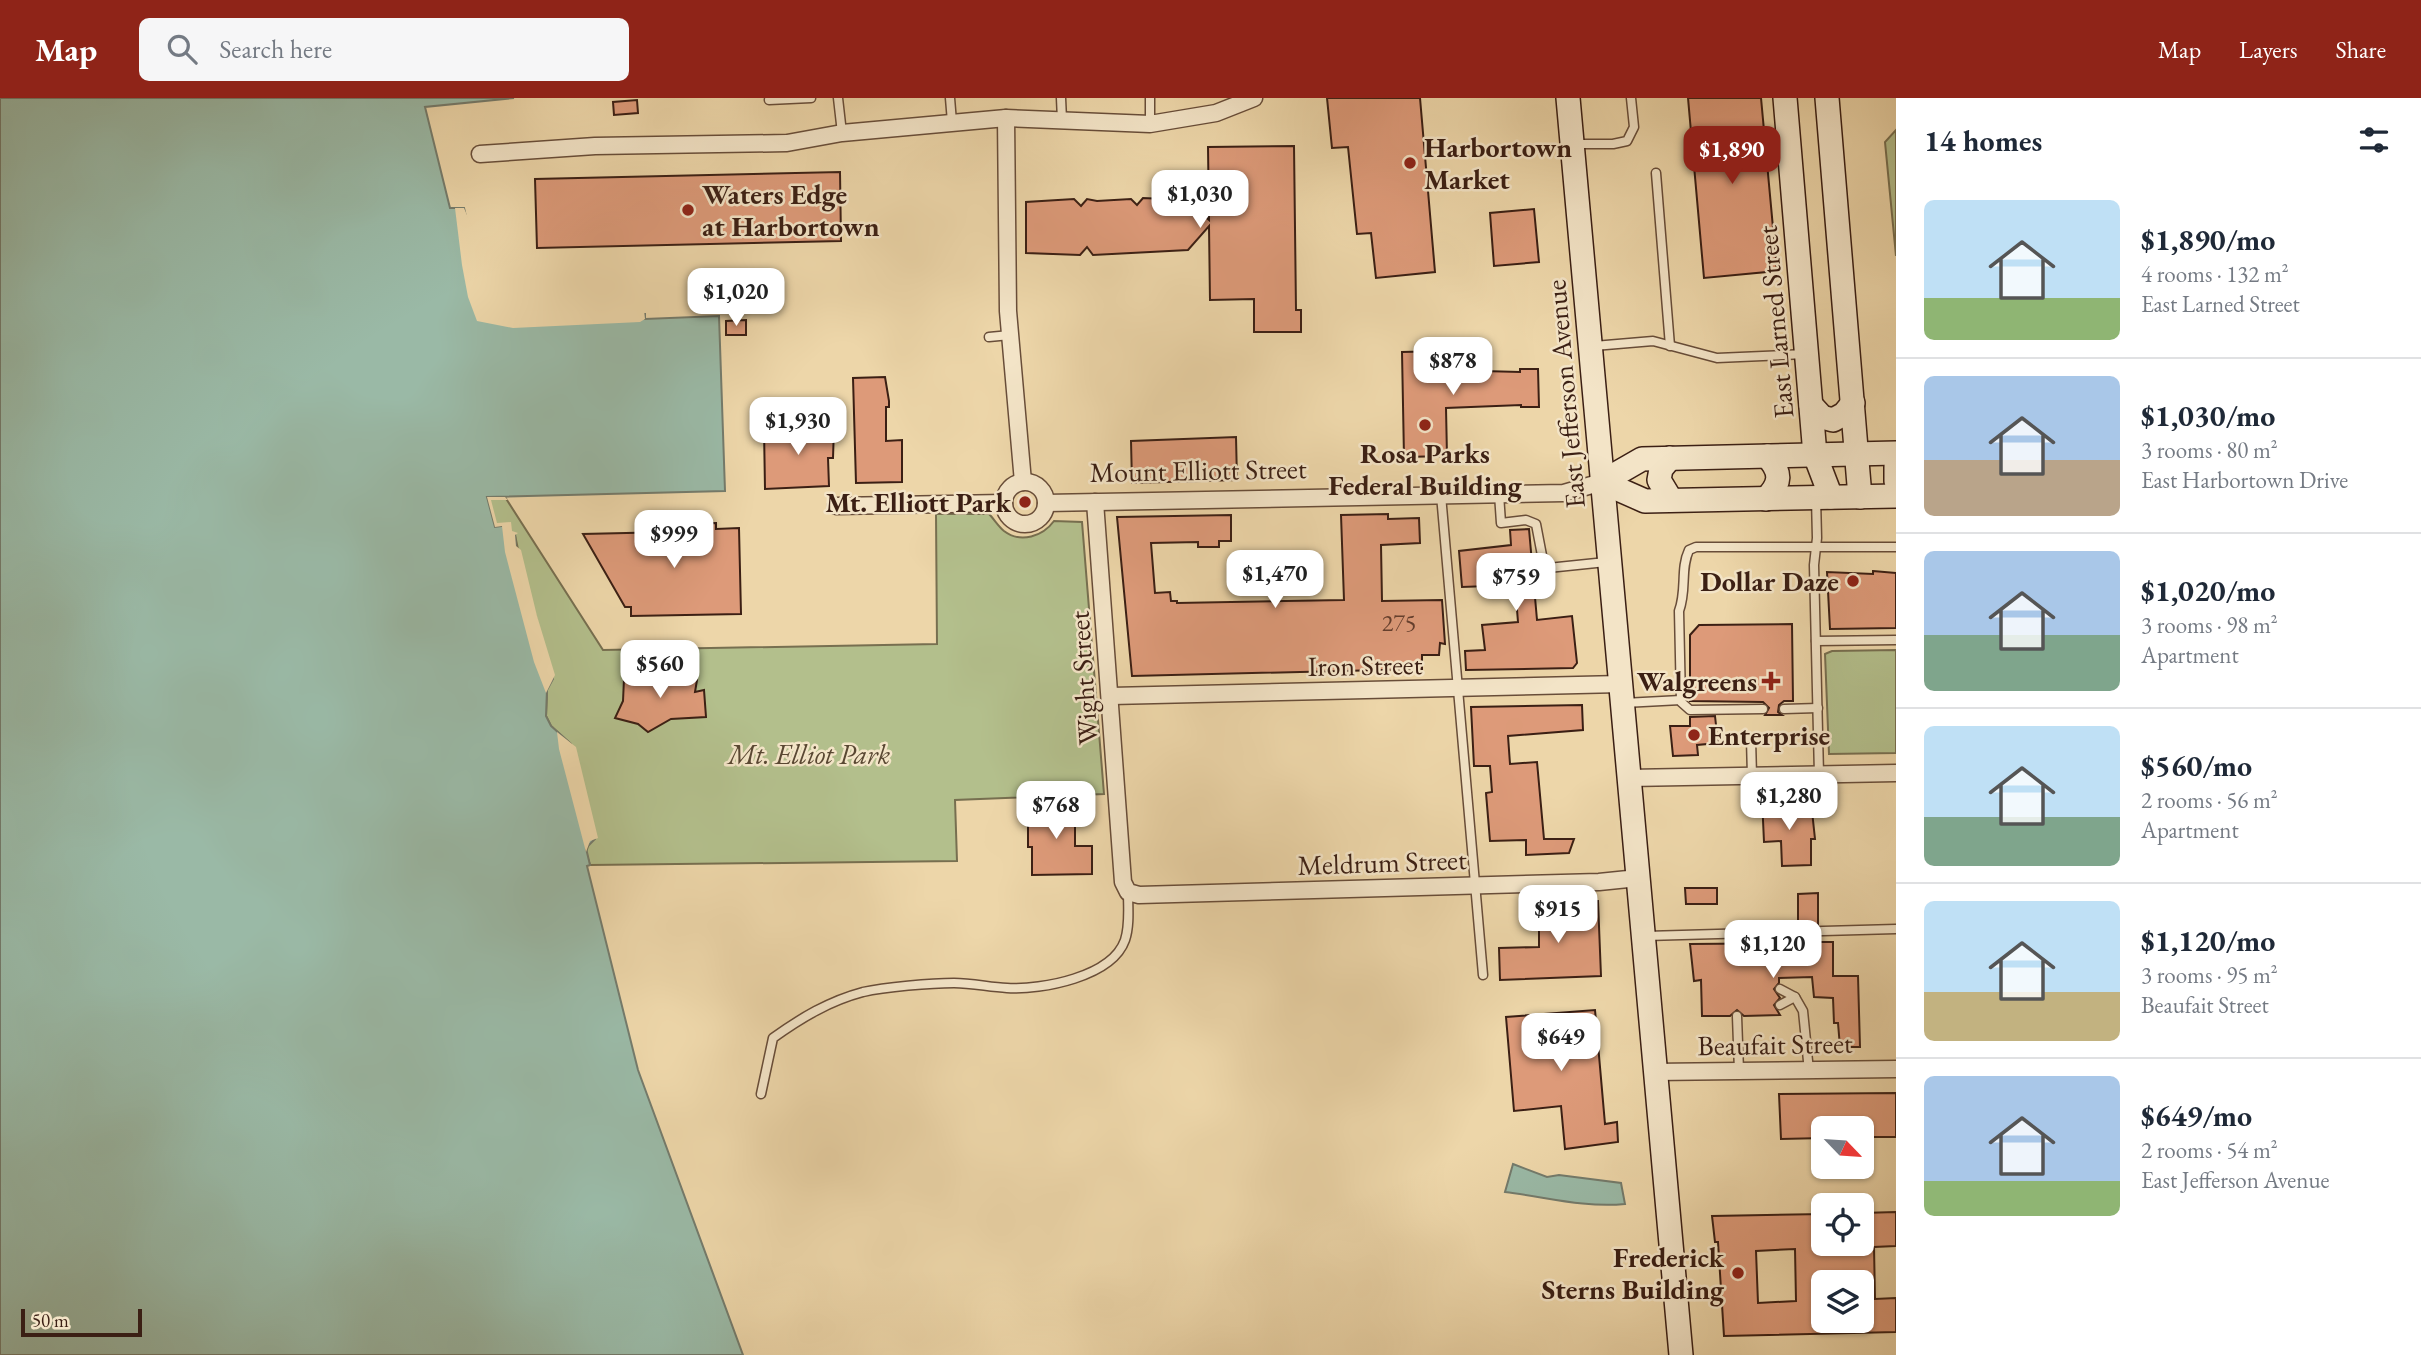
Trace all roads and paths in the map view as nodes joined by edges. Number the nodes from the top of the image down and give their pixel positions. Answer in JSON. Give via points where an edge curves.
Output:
{"nodes":[{"id":1,"x":811,"y":98,"type":"edge"},
{"id":2,"x":838,"y":98,"type":"edge"},
{"id":3,"x":950,"y":98,"type":"edge"},
{"id":4,"x":1062,"y":98,"type":"edge"},
{"id":5,"x":1150,"y":98,"type":"edge"},
{"id":6,"x":1254,"y":98,"type":"edge"},
{"id":7,"x":1568,"y":98,"type":"edge"},
{"id":8,"x":1630,"y":98,"type":"edge"},
{"id":9,"x":1785,"y":98,"type":"edge"},
{"id":10,"x":1827,"y":98,"type":"edge"},
{"id":11,"x":769,"y":100,"type":"dead end"},
{"id":12,"x":1006,"y":118,"type":"junction"},
{"id":13,"x":1062,"y":120,"type":"junction"},
{"id":14,"x":952,"y":122,"type":"junction"},
{"id":15,"x":1150,"y":124,"type":"junction"},
{"id":16,"x":842,"y":132,"type":"junction"},
{"id":17,"x":1573,"y":144,"type":"junction"},
{"id":18,"x":480,"y":154,"type":"dead end"},
{"id":19,"x":1656,"y":173,"type":"dead end"},
{"id":20,"x":1010,"y":335,"type":"junction"},
{"id":21,"x":989,"y":337,"type":"dead end"},
{"id":22,"x":1591,"y":346,"type":"junction"},
{"id":23,"x":1670,"y":346,"type":"junction"},
{"id":24,"x":1807,"y":353,"type":"junction"},
{"id":25,"x":1853,"y":403,"type":"junction"},
{"id":26,"x":1811,"y":405,"type":"junction"},
{"id":27,"x":1896,"y":453,"type":"edge"},
{"id":28,"x":1857,"y":454,"type":"junction"},
{"id":29,"x":1815,"y":455,"type":"junction"},
{"id":30,"x":1767,"y":456,"type":"junction"},
{"id":31,"x":1670,"y":458,"type":"junction"},
{"id":32,"x":1896,"y":467,"type":"edge"},
{"id":33,"x":1896,"y":481,"type":"edge"},
{"id":34,"x":1023,"y":482,"type":"junction"},
{"id":35,"x":1602,"y":482,"type":"junction"},
{"id":36,"x":1499,"y":494,"type":"junction"},
{"id":37,"x":1441,"y":495,"type":"junction"},
{"id":38,"x":1896,"y":496,"type":"edge"},
{"id":39,"x":1824,"y":497,"type":"junction"},
{"id":40,"x":1860,"y":497,"type":"junction"},
{"id":41,"x":1766,"y":499,"type":"junction"},
{"id":42,"x":1671,"y":500,"type":"junction"},
{"id":43,"x":1095,"y":502,"type":"junction"},
{"id":44,"x":1004,"y":503,"type":"junction"},
{"id":45,"x":1045,"y":503,"type":"junction"},
{"id":46,"x":836,"y":506,"type":"dead end"},
{"id":47,"x":1896,"y":547,"type":"edge"},
{"id":48,"x":1816,"y":548,"type":"junction"},
{"id":49,"x":1609,"y":561,"type":"junction"},
{"id":50,"x":1896,"y":640,"type":"edge"},
{"id":51,"x":1816,"y":641,"type":"junction"},
{"id":52,"x":1459,"y":689,"type":"junction"},
{"id":53,"x":1621,"y":693,"type":"junction"},
{"id":54,"x":1111,"y":696,"type":"junction"},
{"id":55,"x":1681,"y":700,"type":"junction"},
{"id":56,"x":1763,"y":709,"type":"dead end"},
{"id":57,"x":1784,"y":709,"type":"dead end"},
{"id":58,"x":1818,"y":709,"type":"junction"},
{"id":59,"x":1751,"y":739,"type":"dead end"},
{"id":60,"x":1896,"y":773,"type":"edge"},
{"id":61,"x":1797,"y":775,"type":"junction"},
{"id":62,"x":1819,"y":775,"type":"junction"},
{"id":63,"x":1752,"y":776,"type":"junction"},
{"id":64,"x":1629,"y":778,"type":"junction"},
{"id":65,"x":1828,"y":810,"type":"dead end"},
{"id":66,"x":1638,"y":878,"type":"junction"},
{"id":67,"x":1475,"y":885,"type":"junction"},
{"id":68,"x":1128,"y":892,"type":"junction"},
{"id":69,"x":1896,"y":929,"type":"edge"},
{"id":70,"x":1643,"y":936,"type":"junction"},
{"id":71,"x":1483,"y":975,"type":"dead end"},
{"id":72,"x":1780,"y":989,"type":"dead end"},
{"id":73,"x":1796,"y":997,"type":"junction"},
{"id":74,"x":1780,"y":1005,"type":"dead end"},
{"id":75,"x":1737,"y":1016,"type":"dead end"},
{"id":76,"x":1896,"y":1069,"type":"edge"},
{"id":77,"x":1809,"y":1071,"type":"junction"},
{"id":78,"x":1654,"y":1072,"type":"junction"},
{"id":79,"x":1739,"y":1072,"type":"junction"},
{"id":80,"x":761,"y":1094,"type":"dead end"},
{"id":81,"x":1681,"y":1355,"type":"edge"}],
"edges":[{"from":1,"to":11,"type":"lane"},
{"from":2,"to":16,"type":"lane"},
{"from":3,"to":14,"type":"lane"},
{"from":4,"to":13,"type":"lane"},
{"from":5,"to":15,"type":"lane"},
{"from":6,"to":15,"type":"street","via":[[1204,116]]},
{"from":7,"to":17,"type":"main road","name":"East Jefferson Avenue"},
{"from":8,"to":17,"type":"lane","via":[[1634,127],[1628,141]]},
{"from":9,"to":24,"type":"main road","name":"East Larned Street"},
{"from":10,"to":25,"type":"main road"},
{"from":12,"to":13,"type":"street"},
{"from":12,"to":14,"type":"street"},
{"from":12,"to":20,"type":"street"},
{"from":13,"to":15,"type":"street"},
{"from":14,"to":16,"type":"street"},
{"from":16,"to":18,"type":"street","via":[[788,143],[595,146]]},
{"from":17,"to":22,"type":"main road","name":"East Jefferson Avenue"},
{"from":19,"to":23,"type":"lane"},
{"from":20,"to":21,"type":"lane"},
{"from":20,"to":34,"type":"street"},
{"from":22,"to":23,"type":"lane","via":[[1653,341]]},
{"from":22,"to":35,"type":"main road","name":"East Jefferson Avenue"},
{"from":23,"to":24,"type":"lane","via":[[1717,358]]},
{"from":24,"to":26,"type":"main road","name":"East Larned Street"},
{"from":25,"to":26,"type":"main road","via":[[1833,420],[1822,417]]},
{"from":25,"to":28,"type":"main road"},
{"from":26,"to":29,"type":"main road","name":"East Larned Street"},
{"from":27,"to":28,"type":"main road","name":"Mount Elliott Street"},
{"from":28,"to":29,"type":"main road","name":"Mount Elliott Street"},
{"from":28,"to":40,"type":"main road"},
{"from":29,"to":30,"type":"main road","name":"Mount Elliott Street"},
{"from":29,"to":39,"type":"main road","name":"East Larned Street"},
{"from":30,"to":31,"type":"main road","name":"Mount Elliott Street"},
{"from":30,"to":41,"type":"main road","via":[[1779,477],[1777,488]]},
{"from":31,"to":35,"type":"main road","name":"Mount Elliott Street","via":[[1642,459]]},
{"from":31,"to":42,"type":"main road","via":[[1659,480]]},
{"from":32,"to":33,"type":"main road"},
{"from":34,"to":44,"type":"street","via":[[1012,487]]},
{"from":34,"to":45,"type":"street","via":[[1039,488]]},
{"from":35,"to":36,"type":"street","name":"Mount Elliott Street","via":[[1564,493]]},
{"from":35,"to":42,"type":"main road","via":[[1645,501]]},
{"from":35,"to":49,"type":"main road","name":"East Jefferson Avenue"},
{"from":36,"to":37,"type":"street","name":"Mount Elliott Street"},
{"from":36,"to":49,"type":"lane","via":[[1501,523],[1526,520],[1536,524],[1544,566]]},
{"from":37,"to":43,"type":"street","name":"Mount Elliott Street"},
{"from":37,"to":52,"type":"lane"},
{"from":38,"to":40,"type":"main road"},
{"from":39,"to":40,"type":"main road"},
{"from":39,"to":41,"type":"main road"},
{"from":39,"to":48,"type":"lane"},
{"from":41,"to":42,"type":"main road"},
{"from":43,"to":45,"type":"street","name":"Mount Elliott Street"},
{"from":43,"to":54,"type":"street","name":"Wight Street"},
{"from":44,"to":45,"type":"street","via":[[1012,520],[1025,524],[1037,520]]},
{"from":44,"to":46,"type":"street"},
{"from":47,"to":48,"type":"lane"},
{"from":48,"to":51,"type":"lane"},
{"from":48,"to":55,"type":"lane","via":[[1689,550],[1679,611]]},
{"from":49,"to":53,"type":"main road","name":"East Jefferson Avenue"},
{"from":50,"to":51,"type":"lane"},
{"from":51,"to":58,"type":"lane"},
{"from":52,"to":53,"type":"street","name":"Iron Street"},
{"from":52,"to":54,"type":"street","name":"Iron Street"},
{"from":52,"to":67,"type":"lane"},
{"from":53,"to":55,"type":"lane"},
{"from":53,"to":64,"type":"main road","name":"East Jefferson Avenue"},
{"from":54,"to":68,"type":"street","name":"Wight Street","via":[[1123,882]]},
{"from":55,"to":56,"type":"lane","via":[[1690,710]]},
{"from":57,"to":58,"type":"lane"},
{"from":58,"to":62,"type":"lane"},
{"from":59,"to":63,"type":"lane"},
{"from":60,"to":62,"type":"street"},
{"from":61,"to":62,"type":"street"},
{"from":61,"to":63,"type":"street"},
{"from":61,"to":65,"type":"lane","via":[[1797,804]]},
{"from":63,"to":64,"type":"street"},
{"from":64,"to":66,"type":"main road","name":"East Jefferson Avenue"},
{"from":66,"to":67,"type":"street","name":"Meldrum Street"},
{"from":66,"to":70,"type":"main road","name":"East Jefferson Avenue"},
{"from":67,"to":68,"type":"street","name":"Meldrum Street"},
{"from":67,"to":71,"type":"lane"},
{"from":68,"to":80,"type":"lane","via":[[1125,941],[1109,962],[1086,975],[1010,989],[953,983],[864,992],[811,1011],[773,1038]]},
{"from":69,"to":70,"type":"lane"},
{"from":70,"to":78,"type":"main road","name":"East Jefferson Avenue"},
{"from":72,"to":73,"type":"lane"},
{"from":73,"to":74,"type":"lane"},
{"from":73,"to":77,"type":"lane","via":[[1805,1021]]},
{"from":75,"to":79,"type":"lane"},
{"from":76,"to":77,"type":"street","name":"Beaufait Street"},
{"from":77,"to":79,"type":"street","name":"Beaufait Street"},
{"from":78,"to":79,"type":"street","name":"Beaufait Street"},
{"from":78,"to":81,"type":"main road","name":"East Jefferson Avenue"}]}
